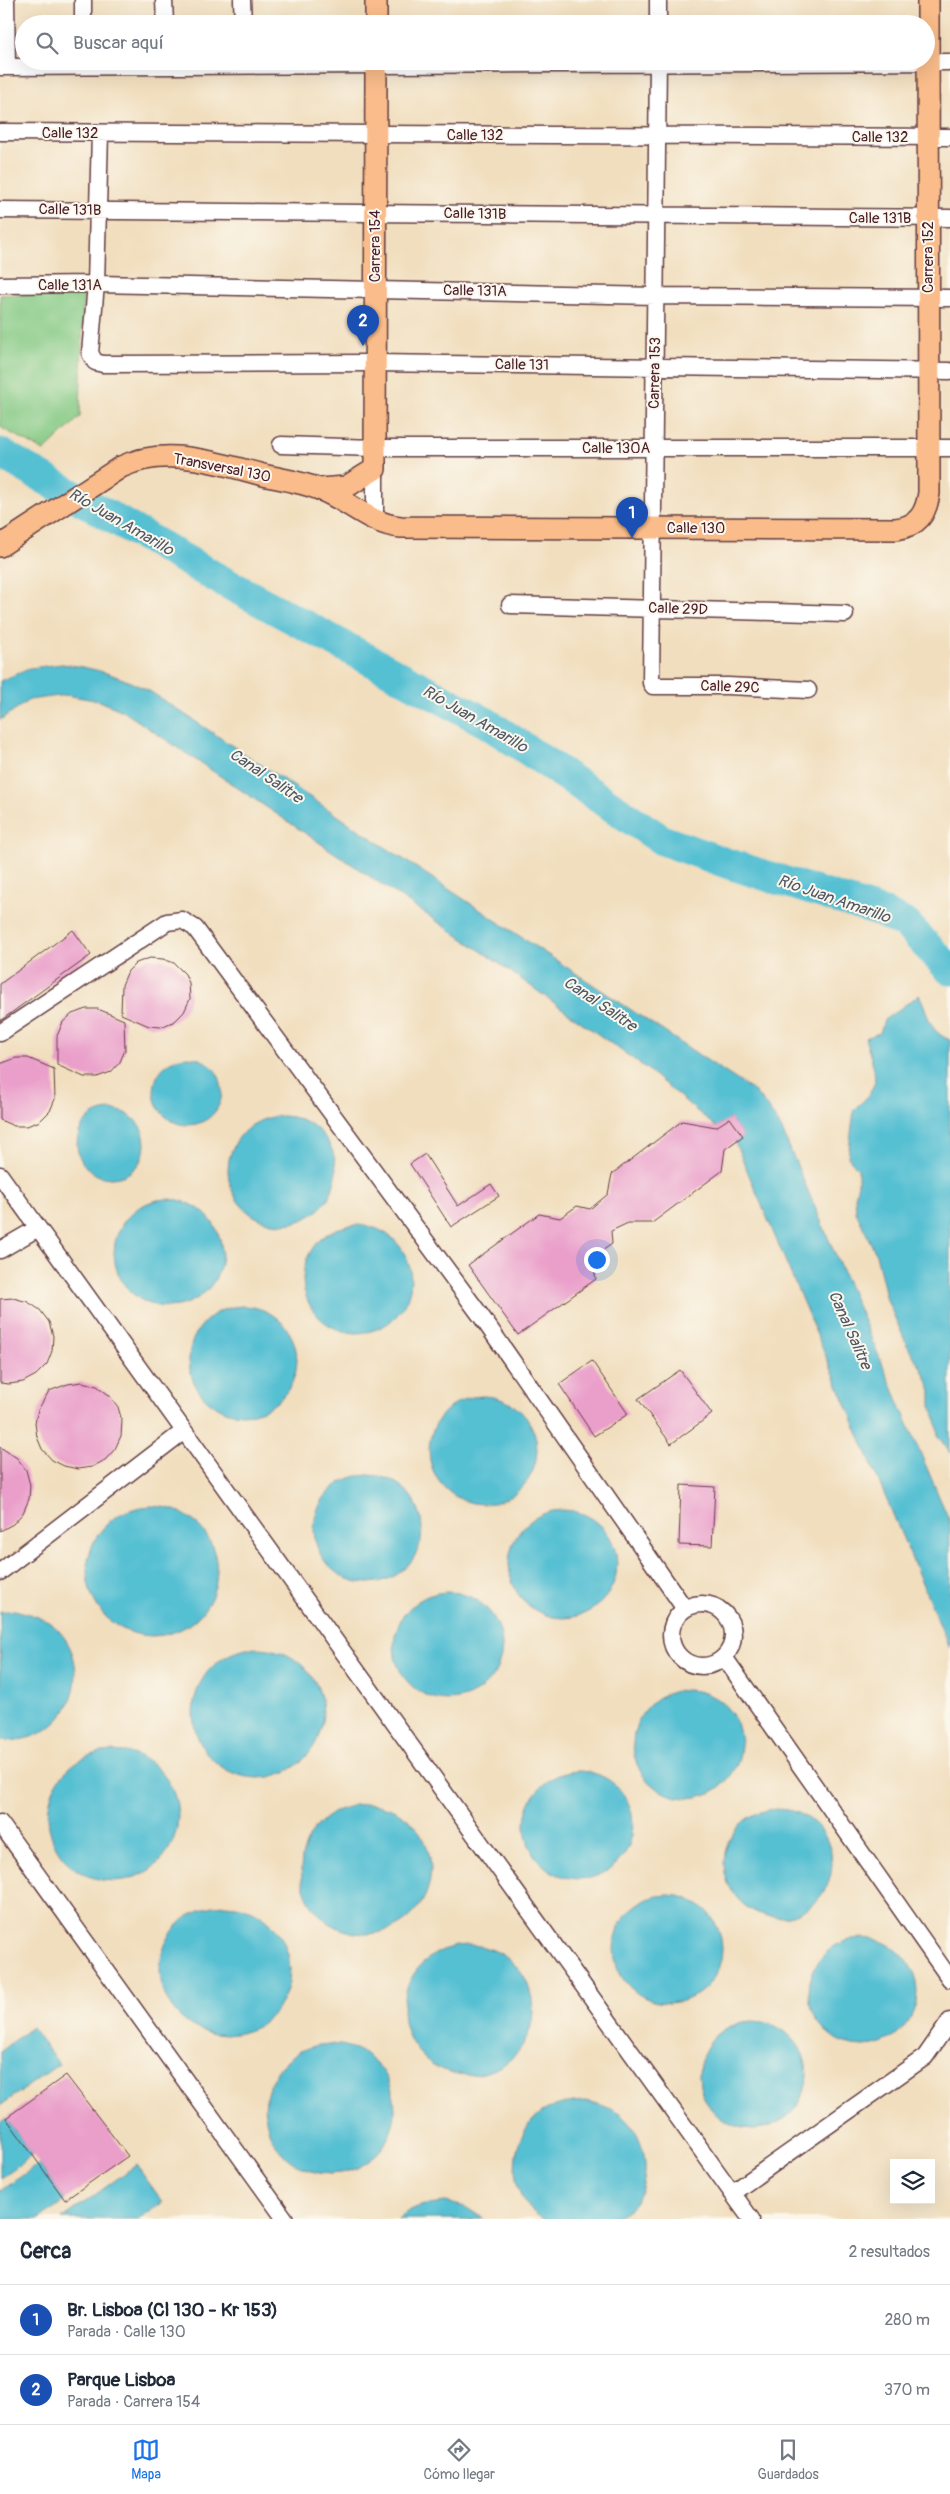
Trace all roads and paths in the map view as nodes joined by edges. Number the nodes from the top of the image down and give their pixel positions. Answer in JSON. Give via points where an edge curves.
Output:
{"nodes":[{"id":1,"x":6,"y":0,"type":"edge"},
{"id":2,"x":83,"y":0,"type":"edge"},
{"id":3,"x":164,"y":0,"type":"edge"},
{"id":4,"x":242,"y":0,"type":"edge"},
{"id":5,"x":376,"y":0,"type":"edge"},
{"id":6,"x":658,"y":0,"type":"edge"},
{"id":7,"x":928,"y":0,"type":"edge"},
{"id":8,"x":83,"y":15,"type":"edge"},
{"id":9,"x":165,"y":15,"type":"edge"},
{"id":10,"x":243,"y":15,"type":"edge"},
{"id":11,"x":376,"y":15,"type":"edge"},
{"id":12,"x":658,"y":15,"type":"edge"},
{"id":13,"x":928,"y":15,"type":"edge"},
{"id":14,"x":935,"y":62,"type":"edge"},
{"id":15,"x":950,"y":62,"type":"edge"},
{"id":16,"x":3,"y":67,"type":"edge"},
{"id":17,"x":376,"y":70,"type":"edge"},
{"id":18,"x":658,"y":70,"type":"edge"},
{"id":19,"x":928,"y":70,"type":"edge"},
{"id":20,"x":0,"y":132,"type":"edge"},
{"id":21,"x":100,"y":133,"type":"junction"},
{"id":22,"x":376,"y":134,"type":"junction"},
{"id":23,"x":657,"y":136,"type":"junction"},
{"id":24,"x":928,"y":137,"type":"junction"},
{"id":25,"x":950,"y":137,"type":"edge"},
{"id":26,"x":0,"y":210,"type":"edge"},
{"id":27,"x":98,"y":211,"type":"junction"},
{"id":28,"x":376,"y":213,"type":"junction"},
{"id":29,"x":656,"y":216,"type":"junction"},
{"id":30,"x":928,"y":218,"type":"junction"},
{"id":31,"x":950,"y":218,"type":"edge"},
{"id":32,"x":96,"y":284,"type":"junction"},
{"id":33,"x":0,"y":285,"type":"edge"},
{"id":34,"x":375,"y":289,"type":"junction"},
{"id":35,"x":656,"y":296,"type":"junction"},
{"id":36,"x":929,"y":298,"type":"junction"},
{"id":37,"x":950,"y":298,"type":"edge"},
{"id":38,"x":375,"y":363,"type":"junction"},
{"id":39,"x":655,"y":368,"type":"junction"},
{"id":40,"x":929,"y":371,"type":"junction"},
{"id":41,"x":950,"y":371,"type":"edge"},
{"id":42,"x":282,"y":445,"type":"dead end"},
{"id":43,"x":654,"y":448,"type":"junction"},
{"id":44,"x":940,"y":448,"type":"edge"},
{"id":45,"x":375,"y":459,"type":"junction"},
{"id":46,"x":319,"y":489,"type":"junction"},
{"id":47,"x":924,"y":514,"type":"joint"},
{"id":48,"x":375,"y":520,"type":"junction"},
{"id":49,"x":653,"y":528,"type":"junction"},
{"id":50,"x":0,"y":546,"type":"edge"},
{"id":51,"x":510,"y":605,"type":"dead end"},
{"id":52,"x":653,"y":608,"type":"junction"},
{"id":53,"x":845,"y":614,"type":"dead end"},
{"id":54,"x":652,"y":685,"type":"joint"},
{"id":55,"x":808,"y":690,"type":"dead end"},
{"id":56,"x":0,"y":1033,"type":"edge"},
{"id":57,"x":0,"y":1175,"type":"edge"},
{"id":58,"x":38,"y":1228,"type":"junction"},
{"id":59,"x":0,"y":1250,"type":"edge"},
{"id":60,"x":184,"y":1431,"type":"junction"},
{"id":61,"x":0,"y":1572,"type":"edge"},
{"id":62,"x":685,"y":1609,"type":"junction"},
{"id":63,"x":724,"y":1657,"type":"junction"},
{"id":64,"x":0,"y":1823,"type":"edge"},
{"id":65,"x":950,"y":1979,"type":"edge"},
{"id":66,"x":950,"y":2020,"type":"edge"},
{"id":67,"x":732,"y":2193,"type":"junction"},
{"id":68,"x":285,"y":2219,"type":"edge"},
{"id":69,"x":751,"y":2219,"type":"edge"}],
"edges":[{"from":1,"to":16,"type":"street"},
{"from":2,"to":8,"type":"street"},
{"from":3,"to":9,"type":"street"},
{"from":4,"to":10,"type":"street"},
{"from":5,"to":11,"type":"main road"},
{"from":6,"to":12,"type":"street"},
{"from":7,"to":13,"type":"main road","name":"Carrera 152"},
{"from":14,"to":15,"type":"street"},
{"from":17,"to":22,"type":"main road","name":"Carrera 154"},
{"from":18,"to":23,"type":"street","name":"Carrera 153"},
{"from":19,"to":24,"type":"main road","name":"Carrera 152"},
{"from":20,"to":21,"type":"street","name":"Calle 132"},
{"from":21,"to":22,"type":"street","name":"Calle 132"},
{"from":21,"to":27,"type":"street"},
{"from":22,"to":23,"type":"street","name":"Calle 132"},
{"from":22,"to":28,"type":"main road","name":"Carrera 154"},
{"from":23,"to":24,"type":"street","name":"Calle 132"},
{"from":23,"to":29,"type":"street","name":"Carrera 153"},
{"from":24,"to":25,"type":"street","name":"Calle 132"},
{"from":24,"to":30,"type":"main road","name":"Carrera 152"},
{"from":26,"to":27,"type":"street","name":"Calle 131B"},
{"from":27,"to":28,"type":"street","name":"Calle 131B"},
{"from":27,"to":32,"type":"street"},
{"from":28,"to":29,"type":"street","name":"Calle 131B"},
{"from":28,"to":34,"type":"main road","name":"Carrera 154"},
{"from":29,"to":30,"type":"street","name":"Calle 131B"},
{"from":29,"to":35,"type":"street","name":"Carrera 153"},
{"from":30,"to":31,"type":"street","name":"Calle 131B"},
{"from":30,"to":36,"type":"main road","name":"Carrera 152"},
{"from":32,"to":33,"type":"street","name":"Calle 131A"},
{"from":32,"to":34,"type":"street","name":"Calle 131A"},
{"from":32,"to":38,"type":"street","name":"Calle 131","via":[[90,352],[95,362],[113,365]]},
{"from":34,"to":35,"type":"street","name":"Calle 131A"},
{"from":34,"to":38,"type":"main road","name":"Carrera 154"},
{"from":35,"to":36,"type":"street","name":"Calle 131A"},
{"from":35,"to":39,"type":"street","name":"Carrera 153"},
{"from":36,"to":37,"type":"street","name":"Calle 131A"},
{"from":36,"to":40,"type":"main road","name":"Carrera 152"},
{"from":38,"to":39,"type":"street","name":"Calle 131"},
{"from":38,"to":45,"type":"main road","name":"Carrera 154"},
{"from":39,"to":40,"type":"street","name":"Calle 131"},
{"from":39,"to":43,"type":"street","name":"Carrera 153"},
{"from":40,"to":41,"type":"street","name":"Calle 131"},
{"from":40,"to":44,"type":"main road","name":"Carrera 152"},
{"from":42,"to":45,"type":"street","name":"Calle 130A"},
{"from":43,"to":44,"type":"street","name":"Calle 130A"},
{"from":43,"to":45,"type":"street","name":"Calle 130A"},
{"from":43,"to":49,"type":"street","name":"Carrera 153"},
{"from":44,"to":47,"type":"main road","name":"Carrera 152"},
{"from":45,"to":46,"type":"main road","name":"Transversal 130","via":[[346,487]]},
{"from":45,"to":48,"type":"street","name":"Carrera 154"},
{"from":46,"to":48,"type":"main road","name":"Transversal 130"},
{"from":46,"to":50,"type":"main road","name":"Transversal 130","via":[[182,457],[149,457],[121,467]]},
{"from":47,"to":49,"type":"main road","name":"Calle 130","via":[[906,528]]},
{"from":48,"to":49,"type":"main road","name":"Calle 130","via":[[401,527]]},
{"from":49,"to":52,"type":"street","name":"Carrera 153"},
{"from":51,"to":52,"type":"street","name":"Calle 29D"},
{"from":52,"to":53,"type":"street","name":"Calle 29D"},
{"from":52,"to":54,"type":"street","name":"Carrera 153"},
{"from":54,"to":55,"type":"street","name":"Calle 29C"},
{"from":56,"to":62,"type":"street","via":[[167,922],[182,920],[195,928],[481,1316]]},
{"from":57,"to":58,"type":"street"},
{"from":58,"to":59,"type":"street"},
{"from":58,"to":60,"type":"street"},
{"from":60,"to":61,"type":"street"},
{"from":60,"to":67,"type":"street"},
{"from":62,"to":63,"type":"street","via":[[695,1604],[707,1604],[726,1616],[732,1626],[733,1637]]},
{"from":62,"to":63,"type":"street","via":[[676,1616],[671,1638],[681,1658],[703,1666]]},
{"from":63,"to":65,"type":"street"},
{"from":64,"to":68,"type":"street"},
{"from":66,"to":67,"type":"street","via":[[925,2057]]},
{"from":67,"to":69,"type":"street"}]}
